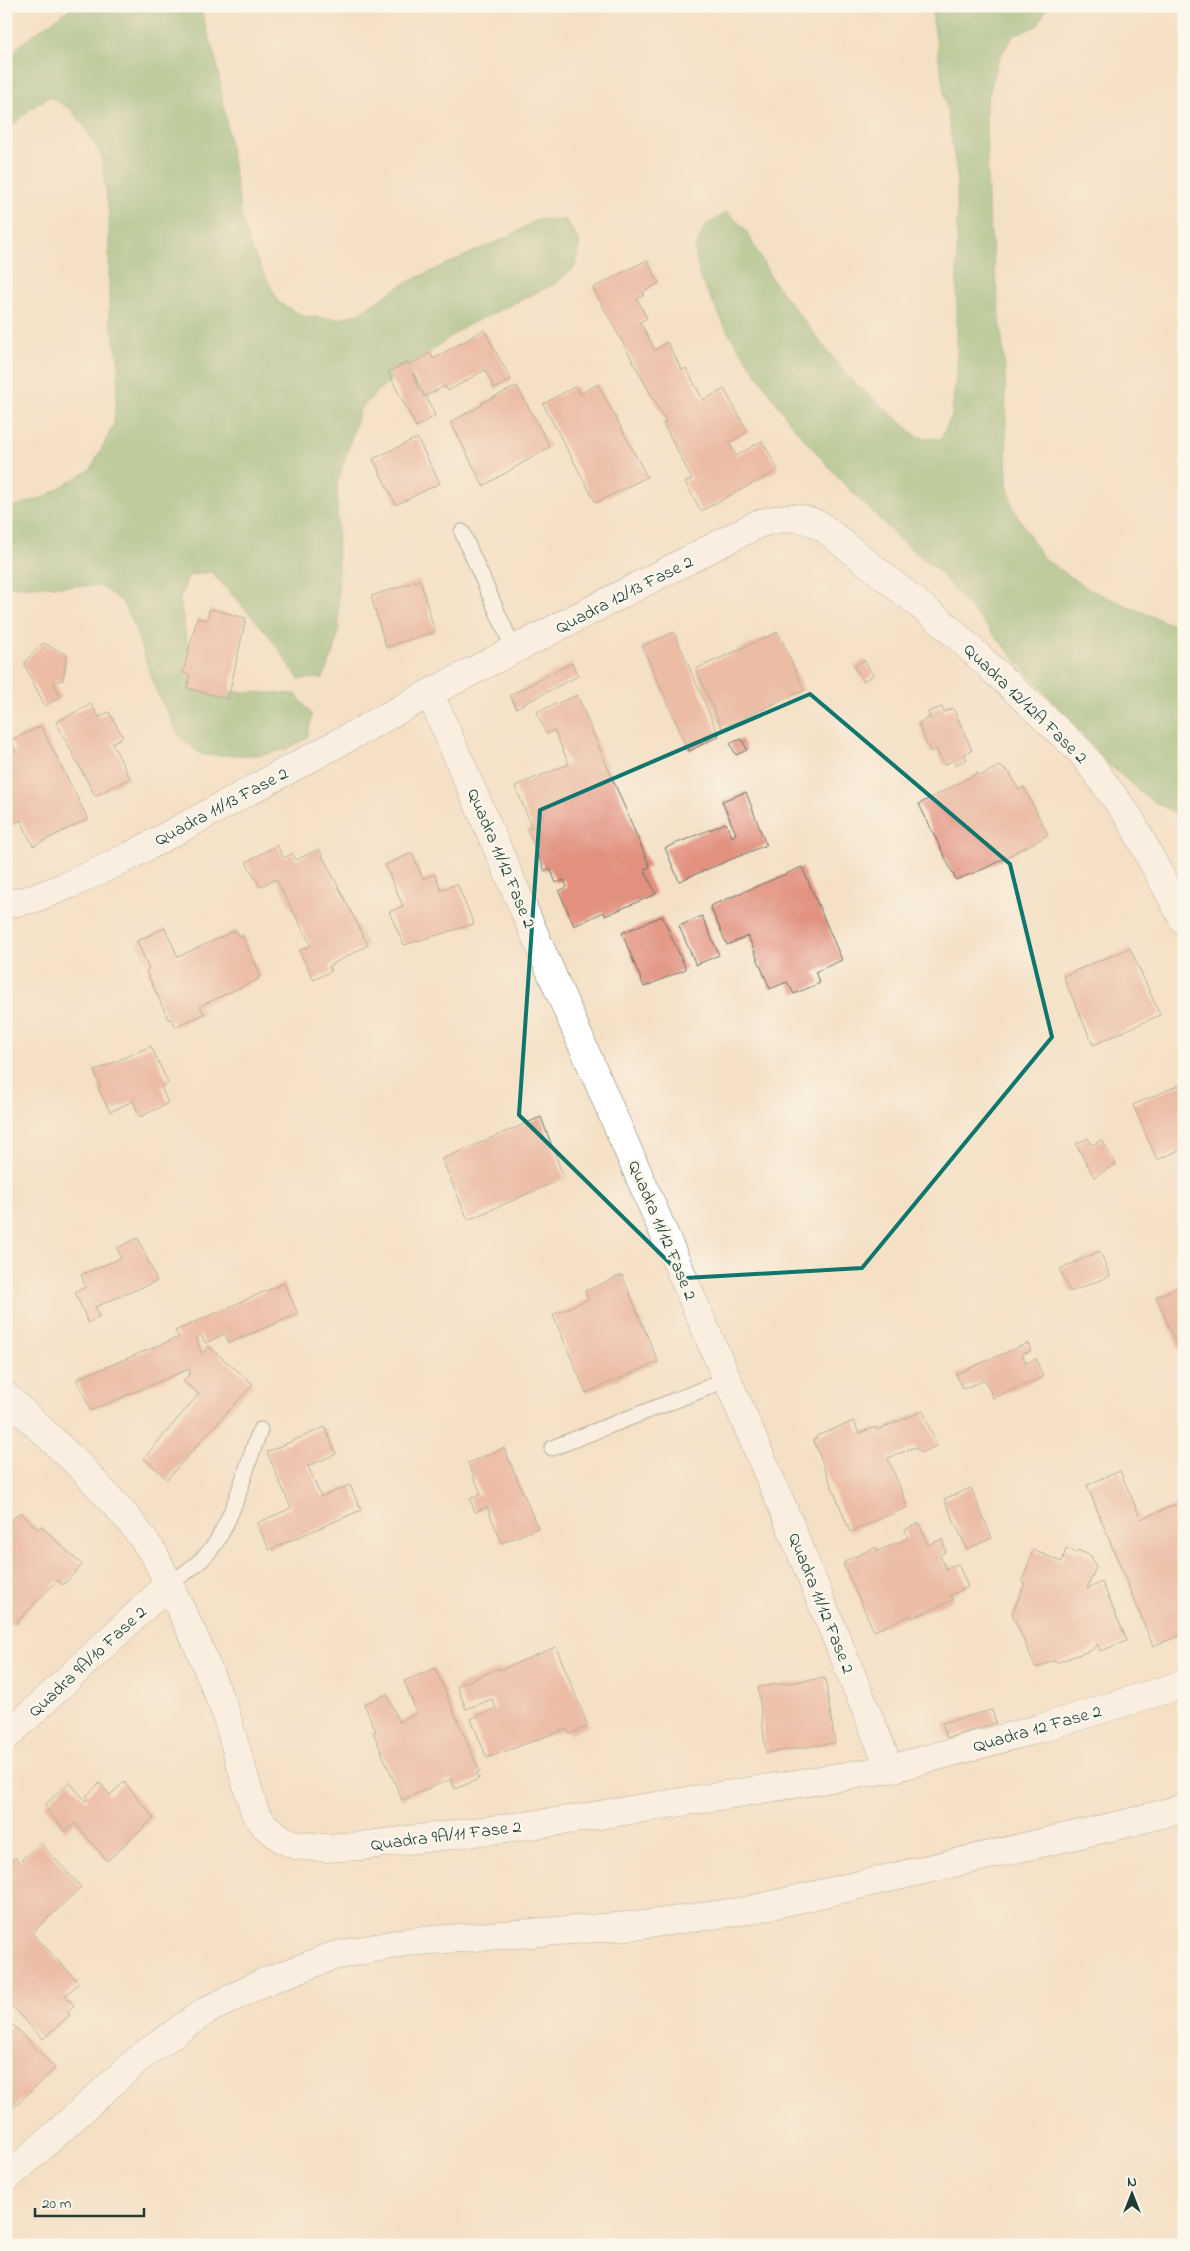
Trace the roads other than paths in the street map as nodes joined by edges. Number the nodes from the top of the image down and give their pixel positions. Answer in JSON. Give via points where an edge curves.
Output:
{"nodes":[{"id":1,"x":821,"y":526,"type":"joint"},
{"id":2,"x":462,"y":532,"type":"dead end"},
{"id":3,"x":514,"y":650,"type":"junction"},
{"id":4,"x":430,"y":693,"type":"junction"},
{"id":5,"x":6,"y":904,"type":"edge"},
{"id":6,"x":1183,"y":917,"type":"edge"},
{"id":7,"x":727,"y":1378,"type":"junction"},
{"id":8,"x":6,"y":1396,"type":"edge"},
{"id":9,"x":260,"y":1430,"type":"dead end"},
{"id":10,"x":552,"y":1448,"type":"dead end"},
{"id":11,"x":168,"y":1585,"type":"junction"},
{"id":12,"x":1184,"y":1684,"type":"edge"},
{"id":13,"x":6,"y":1737,"type":"edge"},
{"id":14,"x":890,"y":1769,"type":"junction"},
{"id":15,"x":1184,"y":1808,"type":"edge"},
{"id":16,"x":6,"y":2179,"type":"edge"}],
"edges":[{"from":1,"to":3,"type":"street","name":"Quadra 12/13 Fase 2","via":[[792,516],[758,524]]},
{"from":1,"to":6,"type":"street","name":"Quadra 12/12A Fase 2","via":[[946,626],[1081,752],[1129,817]]},
{"from":2,"to":3,"type":"lane"},
{"from":3,"to":4,"type":"street","name":"Quadra 12/13 Fase 2"},
{"from":4,"to":5,"type":"street","name":"Quadra 11/13 Fase 2","via":[[130,856],[33,899]]},
{"from":4,"to":7,"type":"street","name":"Quadra 11/12 Fase 2"},
{"from":7,"to":10,"type":"lane"},
{"from":7,"to":14,"type":"street","name":"Quadra 11/12 Fase 2"},
{"from":8,"to":11,"type":"street","name":"Quadra 9A/11 Fase 2","via":[[82,1468],[130,1521],[154,1554]]},
{"from":9,"to":11,"type":"lane","via":[[225,1524],[212,1548]]},
{"from":11,"to":13,"type":"street","name":"Quadra 9A/10 Fase 2"},
{"from":11,"to":14,"type":"street","name":"Quadra 9A/11 Fase 2","via":[[225,1711],[254,1813],[265,1826],[295,1845],[326,1848],[360,1846],[545,1824]]},
{"from":12,"to":14,"type":"street","name":"Quadra 12 Fase 2","via":[[1041,1728]]},
{"from":15,"to":16,"type":"street","via":[[750,1910],[642,1925],[406,1942],[333,1956],[264,1982],[204,2012],[142,2056]]}]}
